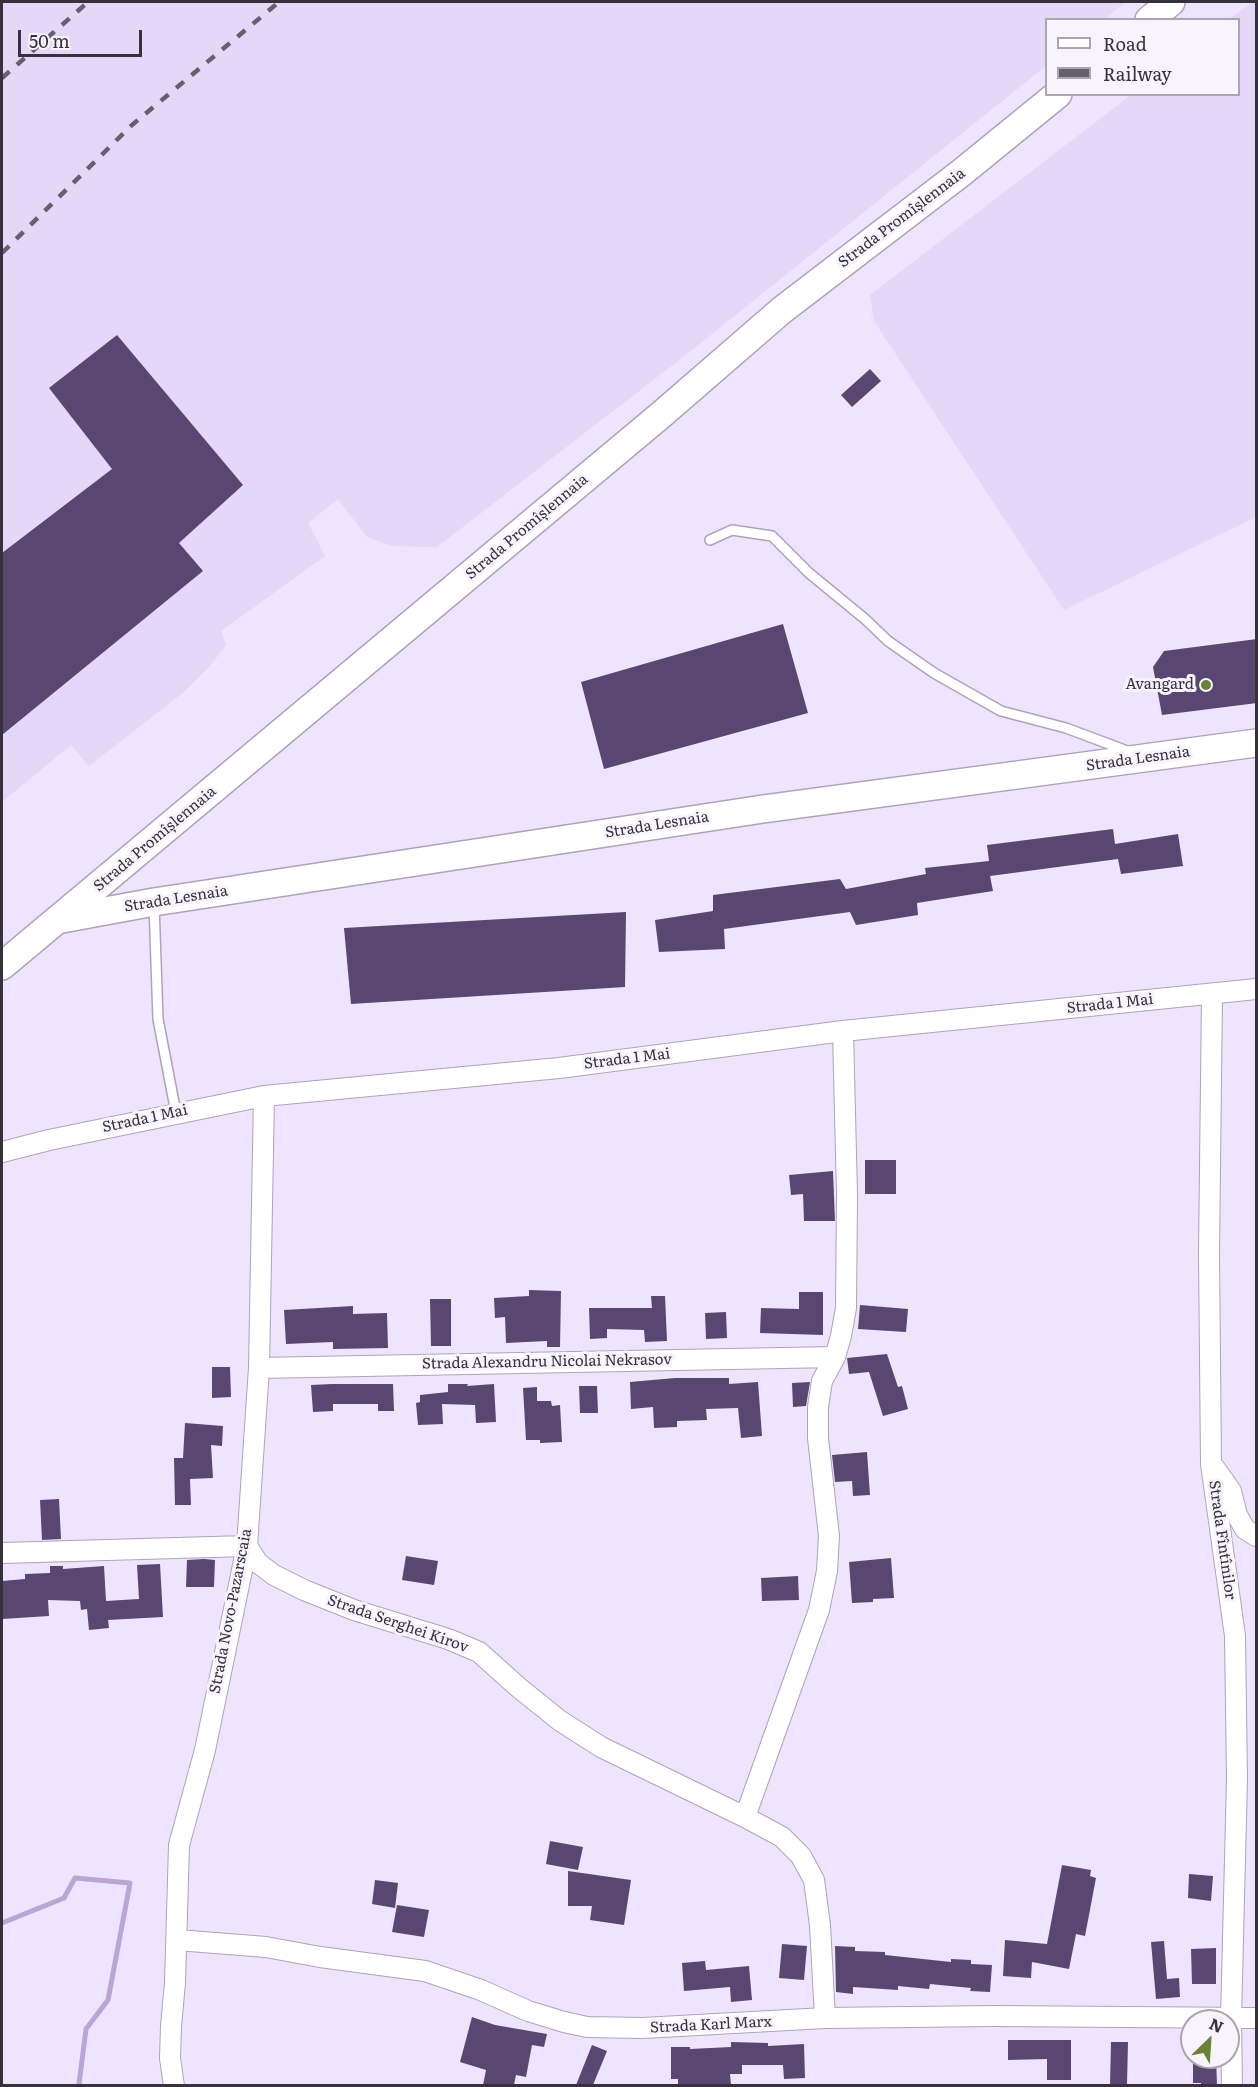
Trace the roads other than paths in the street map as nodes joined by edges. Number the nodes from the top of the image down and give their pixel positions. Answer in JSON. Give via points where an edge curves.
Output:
{"nodes":[{"id":1,"x":1172,"y":2,"type":"edge"},
{"id":2,"x":1152,"y":18,"type":"edge"},
{"id":3,"x":1056,"y":96,"type":"edge"},
{"id":4,"x":710,"y":540,"type":"dead end"},
{"id":5,"x":1257,"y":743,"type":"edge"},
{"id":6,"x":1147,"y":758,"type":"junction"},
{"id":7,"x":154,"y":902,"type":"junction"},
{"id":8,"x":59,"y":920,"type":"junction"},
{"id":9,"x":2,"y":966,"type":"edge"},
{"id":10,"x":1257,"y":989,"type":"edge"},
{"id":11,"x":1212,"y":994,"type":"junction"},
{"id":12,"x":843,"y":1031,"type":"junction"},
{"id":13,"x":264,"y":1096,"type":"junction"},
{"id":14,"x":176,"y":1113,"type":"junction"},
{"id":15,"x":2,"y":1152,"type":"edge"},
{"id":16,"x":835,"y":1357,"type":"junction"},
{"id":17,"x":259,"y":1368,"type":"junction"},
{"id":18,"x":1212,"y":1464,"type":"junction"},
{"id":19,"x":1257,"y":1536,"type":"edge"},
{"id":20,"x":247,"y":1546,"type":"junction"},
{"id":21,"x":2,"y":1553,"type":"edge"},
{"id":22,"x":745,"y":1817,"type":"junction"},
{"id":23,"x":177,"y":1941,"type":"junction"},
{"id":24,"x":1231,"y":2009,"type":"edge"},
{"id":25,"x":825,"y":2018,"type":"junction"},
{"id":26,"x":1180,"y":2018,"type":"edge"},
{"id":27,"x":1257,"y":2018,"type":"edge"},
{"id":28,"x":1240,"y":2019,"type":"edge"},
{"id":29,"x":1232,"y":2069,"type":"edge"},
{"id":30,"x":174,"y":2085,"type":"edge"},
{"id":31,"x":1232,"y":2085,"type":"edge"}],
"edges":[{"from":1,"to":2,"type":"street"},
{"from":3,"to":8,"type":"street","name":"Strada Promîșlennaia","via":[[782,310]]},
{"from":4,"to":6,"type":"lane","via":[[732,530],[772,536],[888,641],[933,673],[1001,711],[1065,728]]},
{"from":5,"to":6,"type":"street","name":"Strada Lesnaia"},
{"from":6,"to":7,"type":"street","name":"Strada Lesnaia","via":[[763,809]]},
{"from":7,"to":8,"type":"street","name":"Strada Lesnaia"},
{"from":7,"to":14,"type":"lane","via":[[158,1018]]},
{"from":8,"to":9,"type":"street","name":"Strada Promîșlennaia"},
{"from":10,"to":11,"type":"street","name":"Strada 1 Mai"},
{"from":11,"to":12,"type":"street","name":"Strada 1 Mai"},
{"from":11,"to":18,"type":"street","name":"Strada Fîntînilor"},
{"from":12,"to":13,"type":"street","name":"Strada 1 Mai","via":[[559,1068]]},
{"from":12,"to":16,"type":"street","via":[[846,1308]]},
{"from":13,"to":14,"type":"street","name":"Strada 1 Mai"},
{"from":13,"to":17,"type":"street","name":"Strada Novo-Pazarscaia"},
{"from":14,"to":15,"type":"street","name":"Strada 1 Mai"},
{"from":16,"to":17,"type":"street","name":"Strada Alexandru Nicolai Nekrasov"},
{"from":16,"to":22,"type":"street","via":[[822,1381],[818,1407],[829,1536],[827,1571],[819,1610]]},
{"from":17,"to":20,"type":"street","name":"Strada Novo-Pazarscaia"},
{"from":18,"to":19,"type":"street","via":[[1231,1491],[1245,1529]]},
{"from":18,"to":24,"type":"street","name":"Strada Fîntînilor","via":[[1235,1636],[1237,1779]]},
{"from":20,"to":21,"type":"street"},
{"from":20,"to":22,"type":"street","name":"Strada Serghei Kirov","via":[[258,1563],[304,1590],[478,1652],[559,1720],[602,1747]]},
{"from":20,"to":23,"type":"street","name":"Strada Novo-Pazarscaia","via":[[205,1750],[179,1845]]},
{"from":22,"to":25,"type":"street","name":"Strada Serghei Kirov","via":[[782,1837],[801,1856],[814,1880]]},
{"from":23,"to":25,"type":"street","name":"Strada Karl Marx","via":[[266,1947],[425,1971],[528,2011],[587,2027],[643,2028]]},
{"from":23,"to":30,"type":"street","name":"Strada Novo-Pazarscaia","via":[[170,2058]]},
{"from":25,"to":26,"type":"street","name":"Strada Karl Marx"},
{"from":27,"to":28,"type":"street","name":"Strada Karl Marx"},
{"from":29,"to":31,"type":"street","name":"Strada Fîntînilor"}]}
